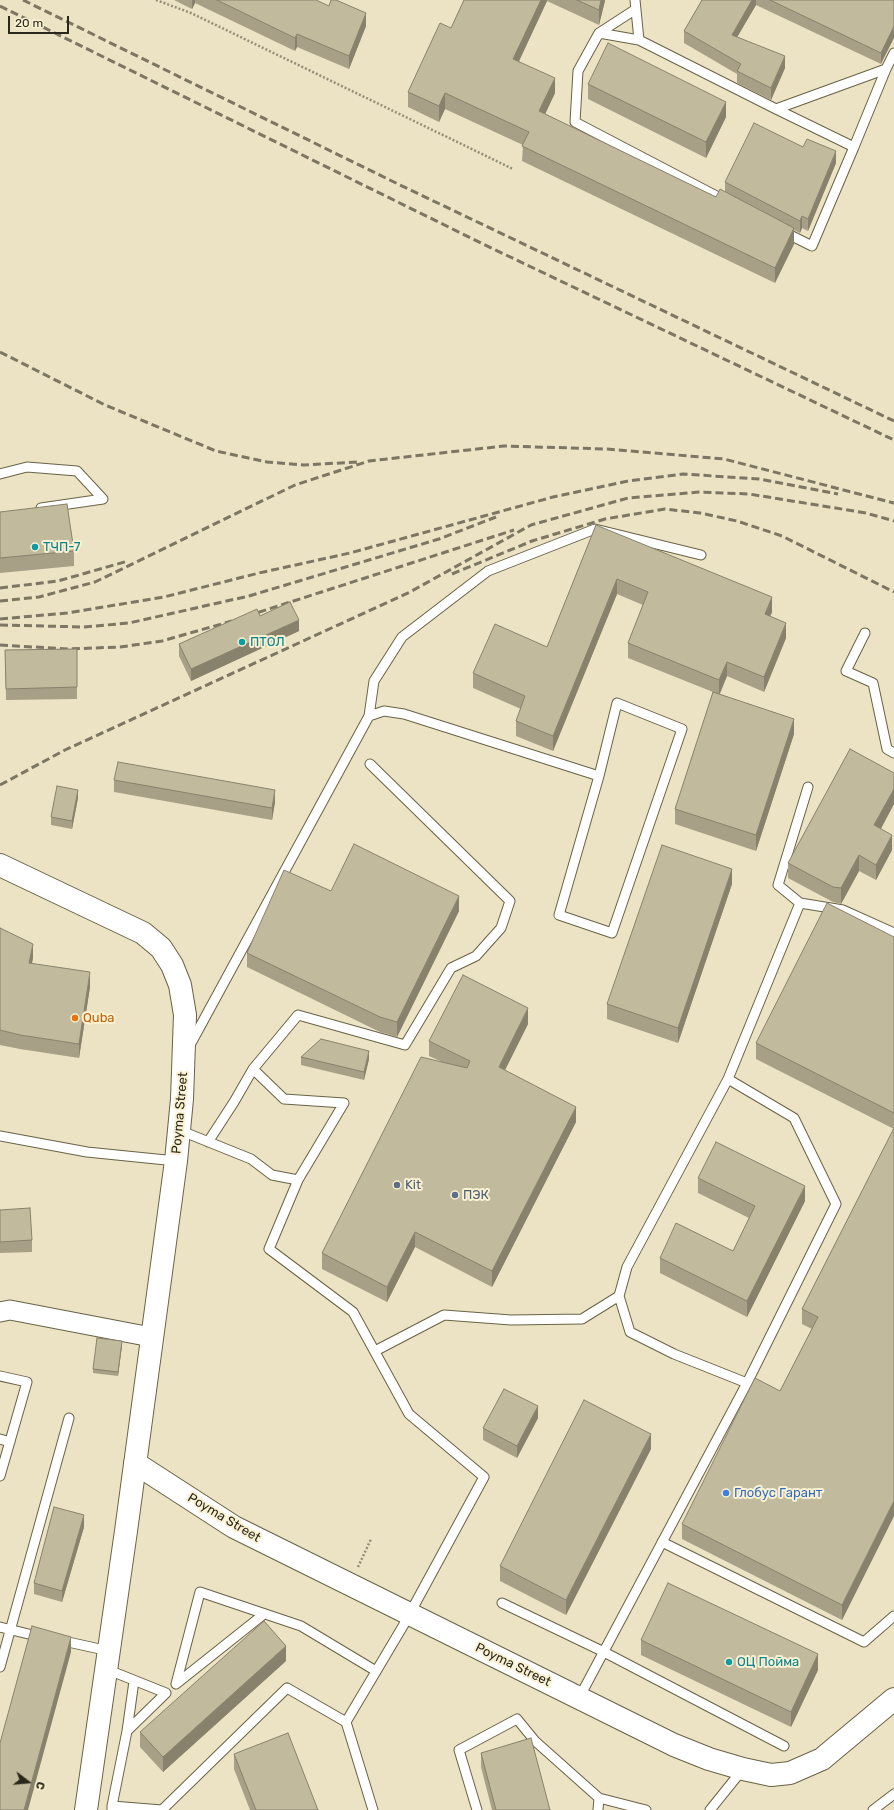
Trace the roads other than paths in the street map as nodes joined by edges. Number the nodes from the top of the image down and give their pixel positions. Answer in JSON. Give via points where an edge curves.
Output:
{"nodes":[{"id":1,"x":635,"y":4,"type":"edge"},
{"id":2,"x":599,"y":33,"type":"junction"},
{"id":3,"x":639,"y":40,"type":"junction"},
{"id":4,"x":894,"y":53,"type":"edge"},
{"id":5,"x":886,"y":69,"type":"junction"},
{"id":6,"x":776,"y":109,"type":"junction"},
{"id":7,"x":854,"y":147,"type":"junction"},
{"id":8,"x":735,"y":206,"type":"edge"},
{"id":9,"x":777,"y":228,"type":"edge"},
{"id":10,"x":0,"y":474,"type":"edge"},
{"id":11,"x":30,"y":509,"type":"edge"},
{"id":12,"x":701,"y":555,"type":"dead end"},
{"id":13,"x":865,"y":633,"type":"dead end"},
{"id":14,"x":369,"y":716,"type":"junction"},
{"id":15,"x":894,"y":753,"type":"edge"},
{"id":16,"x":370,"y":764,"type":"dead end"},
{"id":17,"x":599,"y":776,"type":"junction"},
{"id":18,"x":808,"y":787,"type":"dead end"},
{"id":19,"x":0,"y":866,"type":"edge"},
{"id":20,"x":800,"y":903,"type":"junction"},
{"id":21,"x":894,"y":933,"type":"edge"},
{"id":22,"x":185,"y":1055,"type":"junction"},
{"id":23,"x":253,"y":1069,"type":"junction"},
{"id":24,"x":728,"y":1079,"type":"junction"},
{"id":25,"x":179,"y":1130,"type":"junction"},
{"id":26,"x":0,"y":1136,"type":"edge"},
{"id":27,"x":208,"y":1142,"type":"junction"},
{"id":28,"x":176,"y":1161,"type":"junction"},
{"id":29,"x":298,"y":1180,"type":"junction"},
{"id":30,"x":619,"y":1296,"type":"junction"},
{"id":31,"x":0,"y":1312,"type":"edge"},
{"id":32,"x":151,"y":1337,"type":"junction"},
{"id":33,"x":375,"y":1351,"type":"junction"},
{"id":34,"x":0,"y":1376,"type":"edge"},
{"id":35,"x":747,"y":1383,"type":"junction"},
{"id":36,"x":69,"y":1418,"type":"dead end"},
{"id":37,"x":0,"y":1439,"type":"edge"},
{"id":38,"x":10,"y":1442,"type":"junction"},
{"id":39,"x":135,"y":1463,"type":"junction"},
{"id":40,"x":0,"y":1476,"type":"edge"},
{"id":41,"x":662,"y":1542,"type":"junction"},
{"id":42,"x":502,"y":1603,"type":"dead end"},
{"id":43,"x":409,"y":1613,"type":"junction"},
{"id":44,"x":264,"y":1614,"type":"junction"},
{"id":45,"x":894,"y":1616,"type":"edge"},
{"id":46,"x":0,"y":1627,"type":"edge"},
{"id":47,"x":11,"y":1630,"type":"junction"},
{"id":48,"x":604,"y":1652,"type":"junction"},
{"id":49,"x":107,"y":1660,"type":"junction"},
{"id":50,"x":0,"y":1667,"type":"edge"},
{"id":51,"x":376,"y":1671,"type":"junction"},
{"id":52,"x":134,"y":1681,"type":"junction"},
{"id":53,"x":579,"y":1698,"type":"junction"},
{"id":54,"x":894,"y":1699,"type":"edge"},
{"id":55,"x":346,"y":1722,"type":"junction"},
{"id":56,"x":127,"y":1731,"type":"junction"},
{"id":57,"x":784,"y":1746,"type":"dead end"},
{"id":58,"x":743,"y":1769,"type":"junction"},
{"id":59,"x":894,"y":1794,"type":"edge"},
{"id":60,"x":599,"y":1798,"type":"junction"},
{"id":61,"x":112,"y":1808,"type":"edge"},
{"id":62,"x":86,"y":1810,"type":"edge"},
{"id":63,"x":373,"y":1810,"type":"edge"},
{"id":64,"x":477,"y":1810,"type":"edge"},
{"id":65,"x":598,"y":1810,"type":"edge"},
{"id":66,"x":646,"y":1810,"type":"edge"},
{"id":67,"x":710,"y":1810,"type":"edge"},
{"id":68,"x":872,"y":1810,"type":"edge"}],
"edges":[{"from":1,"to":2,"type":"lane"},
{"from":1,"to":3,"type":"lane"},
{"from":2,"to":3,"type":"lane"},
{"from":2,"to":8,"type":"lane","via":[[578,70],[575,122]]},
{"from":3,"to":6,"type":"lane"},
{"from":4,"to":5,"type":"lane"},
{"from":5,"to":6,"type":"lane"},
{"from":5,"to":7,"type":"lane"},
{"from":6,"to":7,"type":"lane"},
{"from":7,"to":9,"type":"lane","via":[[812,246]]},
{"from":10,"to":11,"type":"lane","via":[[27,467],[77,471],[104,499]]},
{"from":12,"to":14,"type":"lane","via":[[595,529],[488,571],[402,637],[374,681]]},
{"from":13,"to":15,"type":"lane","via":[[846,671],[873,683],[887,749]]},
{"from":14,"to":17,"type":"lane","via":[[384,711],[404,714]]},
{"from":14,"to":22,"type":"lane"},
{"from":16,"to":23,"type":"lane","via":[[510,901],[501,928],[476,956],[451,968],[405,1045],[298,1015]]},
{"from":17,"to":17,"type":"lane","via":[[617,703],[682,729],[612,933],[559,915]]},
{"from":18,"to":20,"type":"lane","via":[[778,885]]},
{"from":19,"to":22,"type":"main road","name":"Poyma Street","via":[[143,933],[161,948],[180,985],[185,1015]]},
{"from":20,"to":21,"type":"lane","via":[[843,910]]},
{"from":20,"to":24,"type":"lane"},
{"from":22,"to":25,"type":"main road","name":"Poyma Street"},
{"from":23,"to":27,"type":"lane"},
{"from":23,"to":29,"type":"lane","via":[[284,1099],[344,1103]]},
{"from":24,"to":30,"type":"lane","via":[[627,1267]]},
{"from":24,"to":35,"type":"lane","via":[[794,1118],[836,1204]]},
{"from":25,"to":27,"type":"lane"},
{"from":25,"to":28,"type":"main road","name":"Poyma Street"},
{"from":26,"to":28,"type":"lane","via":[[88,1152]]},
{"from":27,"to":29,"type":"lane","via":[[251,1159],[272,1174]]},
{"from":28,"to":32,"type":"main road","name":"Poyma Street"},
{"from":29,"to":33,"type":"lane","via":[[269,1249],[353,1312]]},
{"from":30,"to":33,"type":"lane","via":[[582,1319],[511,1320],[444,1315]]},
{"from":30,"to":35,"type":"lane","via":[[630,1332],[674,1354]]},
{"from":31,"to":32,"type":"street","via":[[10,1310]]},
{"from":32,"to":39,"type":"main road","name":"Poyma Street"},
{"from":33,"to":43,"type":"lane","via":[[409,1414],[484,1477]]},
{"from":34,"to":38,"type":"lane","via":[[27,1382]]},
{"from":35,"to":41,"type":"lane"},
{"from":36,"to":47,"type":"lane"},
{"from":37,"to":38,"type":"lane"},
{"from":38,"to":40,"type":"lane"},
{"from":39,"to":43,"type":"main road","name":"Poyma Street","via":[[234,1526]]},
{"from":39,"to":49,"type":"main road","name":"Poyma Street"},
{"from":41,"to":45,"type":"lane","via":[[864,1642]]},
{"from":41,"to":48,"type":"lane"},
{"from":42,"to":48,"type":"lane"},
{"from":43,"to":51,"type":"lane"},
{"from":43,"to":53,"type":"main road","name":"Poyma Street"},
{"from":44,"to":44,"type":"lane","via":[[200,1665],[176,1684],[200,1592]]},
{"from":44,"to":51,"type":"lane","via":[[301,1626]]},
{"from":46,"to":47,"type":"lane"},
{"from":47,"to":49,"type":"lane"},
{"from":47,"to":50,"type":"lane"},
{"from":48,"to":53,"type":"lane"},
{"from":48,"to":57,"type":"lane"},
{"from":49,"to":52,"type":"lane"},
{"from":49,"to":62,"type":"main road","name":"Poyma Street"},
{"from":51,"to":55,"type":"lane"},
{"from":52,"to":56,"type":"lane"},
{"from":52,"to":56,"type":"lane","via":[[166,1693]]},
{"from":53,"to":58,"type":"main road","name":"Poyma Street","via":[[674,1745]]},
{"from":54,"to":58,"type":"main road","name":"Poyma Street","via":[[822,1759],[790,1773],[771,1775]]},
{"from":55,"to":61,"type":"lane","via":[[287,1688],[162,1810]]},
{"from":55,"to":63,"type":"lane"},
{"from":56,"to":61,"type":"lane"},
{"from":58,"to":67,"type":"lane"},
{"from":59,"to":68,"type":"lane"},
{"from":60,"to":64,"type":"lane","via":[[535,1741],[517,1719],[459,1750]]},
{"from":60,"to":65,"type":"lane"},
{"from":60,"to":66,"type":"lane"}]}
